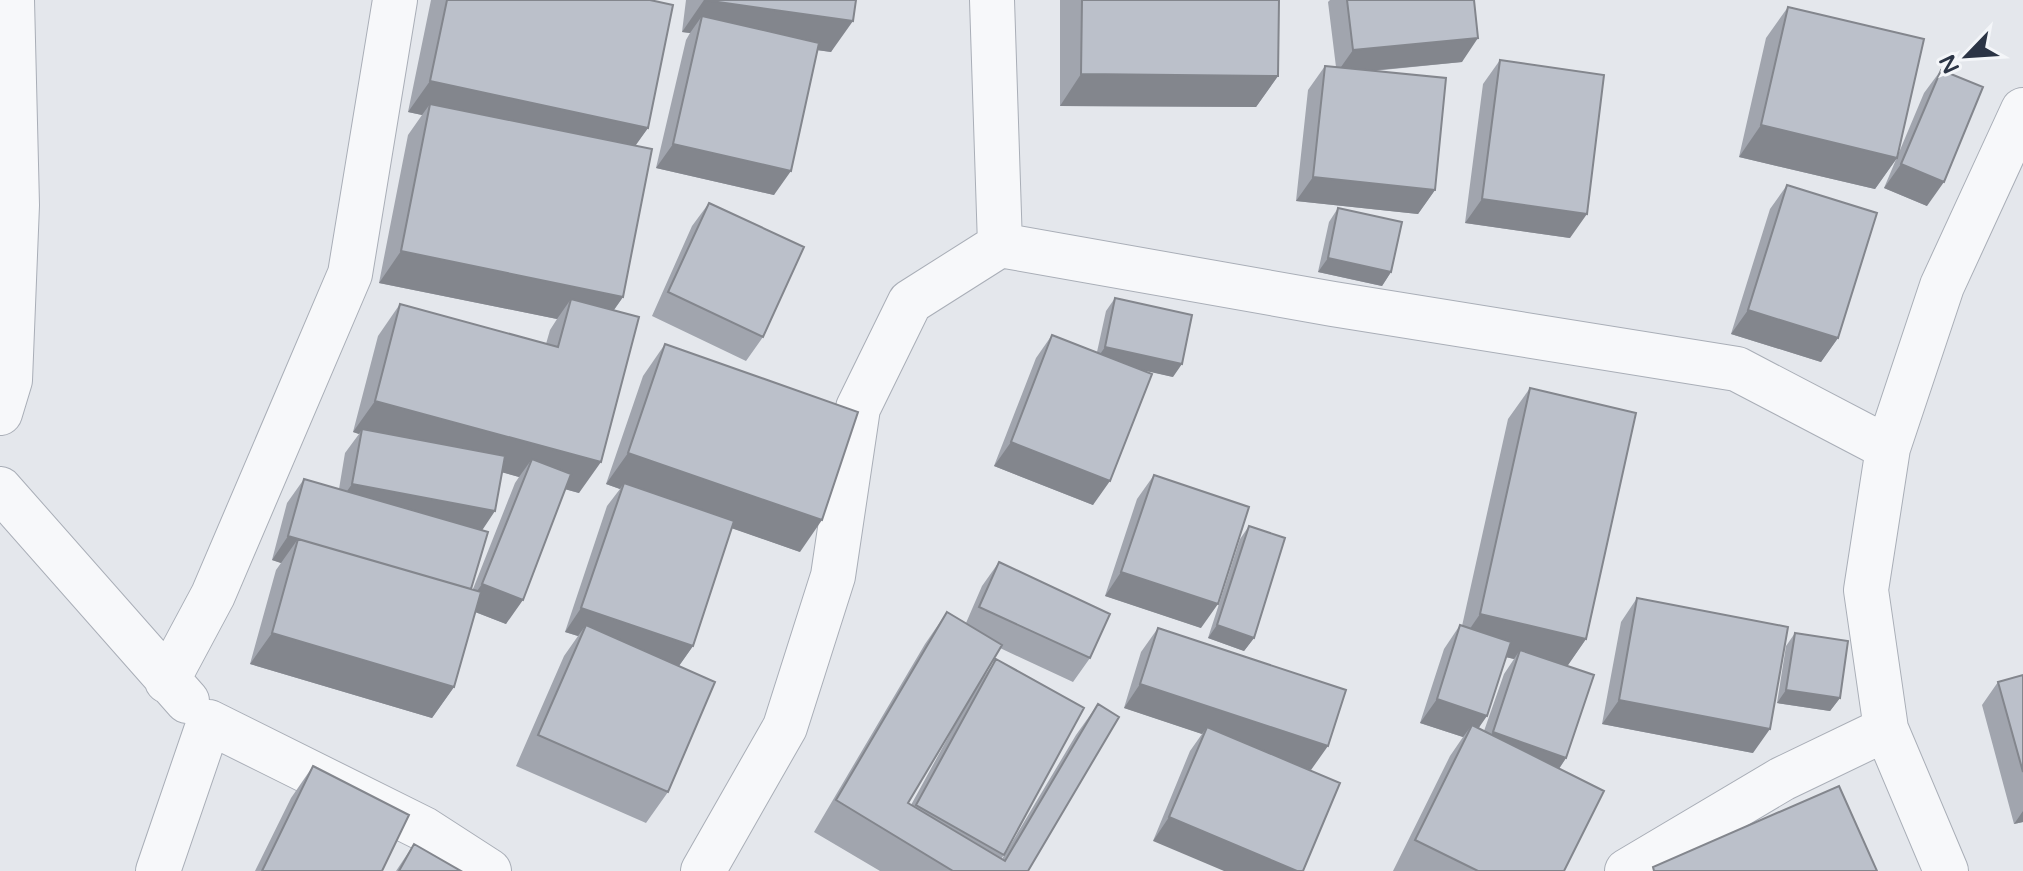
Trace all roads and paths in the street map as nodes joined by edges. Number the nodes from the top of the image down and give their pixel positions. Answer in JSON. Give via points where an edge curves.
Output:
{"nodes":[{"id":1,"x":12,"y":0,"type":"edge"},
{"id":2,"x":395,"y":0,"type":"edge"},
{"id":3,"x":992,"y":0,"type":"edge"},
{"id":4,"x":2023,"y":110,"type":"edge"},
{"id":5,"x":1000,"y":245,"type":"junction"},
{"id":6,"x":0,"y":413,"type":"edge"},
{"id":7,"x":1888,"y":448,"type":"junction"},
{"id":8,"x":0,"y":489,"type":"edge"},
{"id":9,"x":167,"y":681,"type":"junction"},
{"id":10,"x":209,"y":722,"type":"junction"},
{"id":11,"x":1886,"y":729,"type":"junction"},
{"id":12,"x":158,"y":871,"type":"edge"},
{"id":13,"x":489,"y":871,"type":"edge"},
{"id":14,"x":703,"y":871,"type":"edge"},
{"id":15,"x":1627,"y":871,"type":"edge"},
{"id":16,"x":1946,"y":871,"type":"edge"}],
"edges":[{"from":1,"to":6,"type":"street","via":[[17,205],[10,380]]},
{"from":2,"to":9,"type":"street","via":[[350,274],[213,595]]},
{"from":3,"to":5,"type":"street"},
{"from":4,"to":7,"type":"street","via":[[1942,286]]},
{"from":5,"to":7,"type":"street","via":[[1737,369]]},
{"from":5,"to":14,"type":"street","via":[[910,302],[858,408],[833,576],[790,712]]},
{"from":7,"to":11,"type":"street","via":[[1866,590]]},
{"from":8,"to":9,"type":"street"},
{"from":9,"to":10,"type":"street"},
{"from":10,"to":12,"type":"street"},
{"from":10,"to":13,"type":"street","via":[[424,829]]},
{"from":11,"to":15,"type":"street","via":[[1782,779]]},
{"from":11,"to":16,"type":"street"}]}
